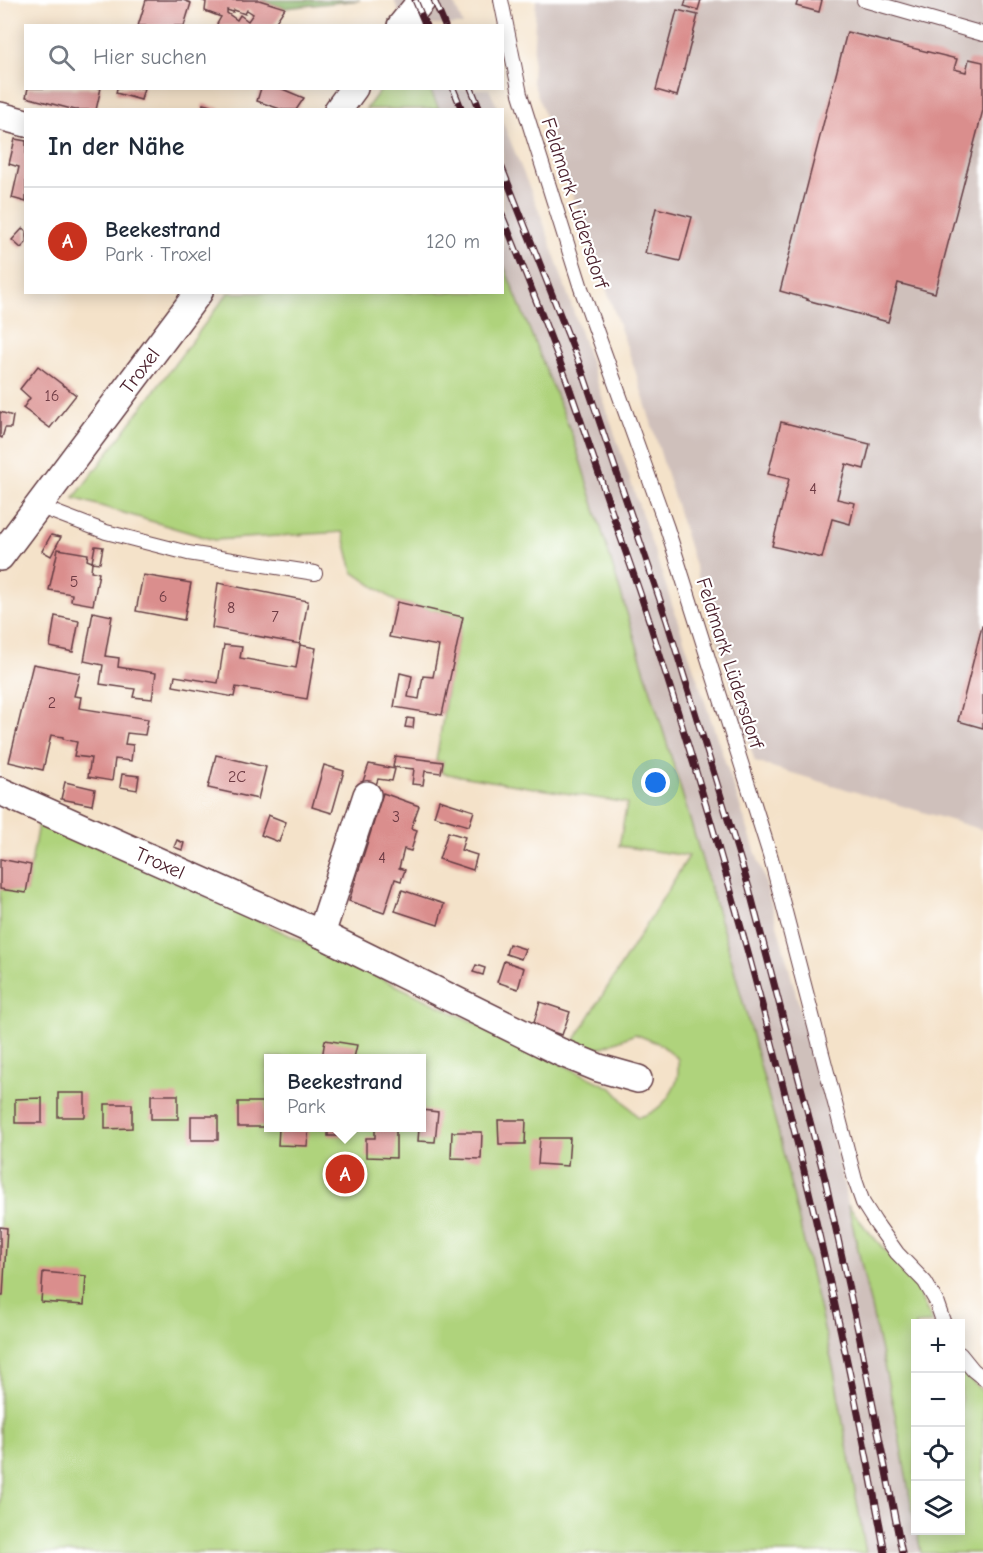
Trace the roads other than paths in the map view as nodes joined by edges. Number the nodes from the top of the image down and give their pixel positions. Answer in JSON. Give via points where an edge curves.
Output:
{"nodes":[{"id":1,"x":422,"y":0,"type":"edge"},
{"id":2,"x":501,"y":0,"type":"edge"},
{"id":3,"x":864,"y":0,"type":"edge"},
{"id":4,"x":403,"y":24,"type":"edge"},
{"id":5,"x":983,"y":34,"type":"edge"},
{"id":6,"x":353,"y":90,"type":"edge"},
{"id":7,"x":339,"y":108,"type":"edge"},
{"id":8,"x":0,"y":116,"type":"edge"},
{"id":9,"x":24,"y":122,"type":"edge"},
{"id":10,"x":197,"y":294,"type":"edge"},
{"id":11,"x":38,"y":506,"type":"junction"},
{"id":12,"x":0,"y":557,"type":"edge"},
{"id":13,"x":315,"y":573,"type":"dead end"},
{"id":14,"x":0,"y":791,"type":"edge"},
{"id":15,"x":367,"y":795,"type":"dead end"},
{"id":16,"x":321,"y":934,"type":"junction"},
{"id":17,"x":638,"y":1079,"type":"dead end"},
{"id":18,"x":943,"y":1319,"type":"edge"},
{"id":19,"x":965,"y":1360,"type":"edge"},
{"id":20,"x":978,"y":1374,"type":"edge"}],
"edges":[{"from":1,"to":4,"type":"street"},
{"from":2,"to":18,"type":"lane","name":"Feldmark Lüdersdorf","via":[[520,94],[577,276],[667,528],[771,858],[855,1180],[863,1203],[897,1252],[925,1282]]},
{"from":3,"to":5,"type":"lane"},
{"from":6,"to":7,"type":"street"},
{"from":8,"to":9,"type":"street"},
{"from":10,"to":11,"type":"street","name":"Troxel"},
{"from":11,"to":12,"type":"street","name":"Troxel"},
{"from":11,"to":13,"type":"lane","via":[[106,532],[188,553]]},
{"from":14,"to":16,"type":"street","name":"Troxel"},
{"from":15,"to":16,"type":"street"},
{"from":16,"to":17,"type":"street","name":"Troxel","via":[[560,1052]]},
{"from":19,"to":20,"type":"lane"}]}
